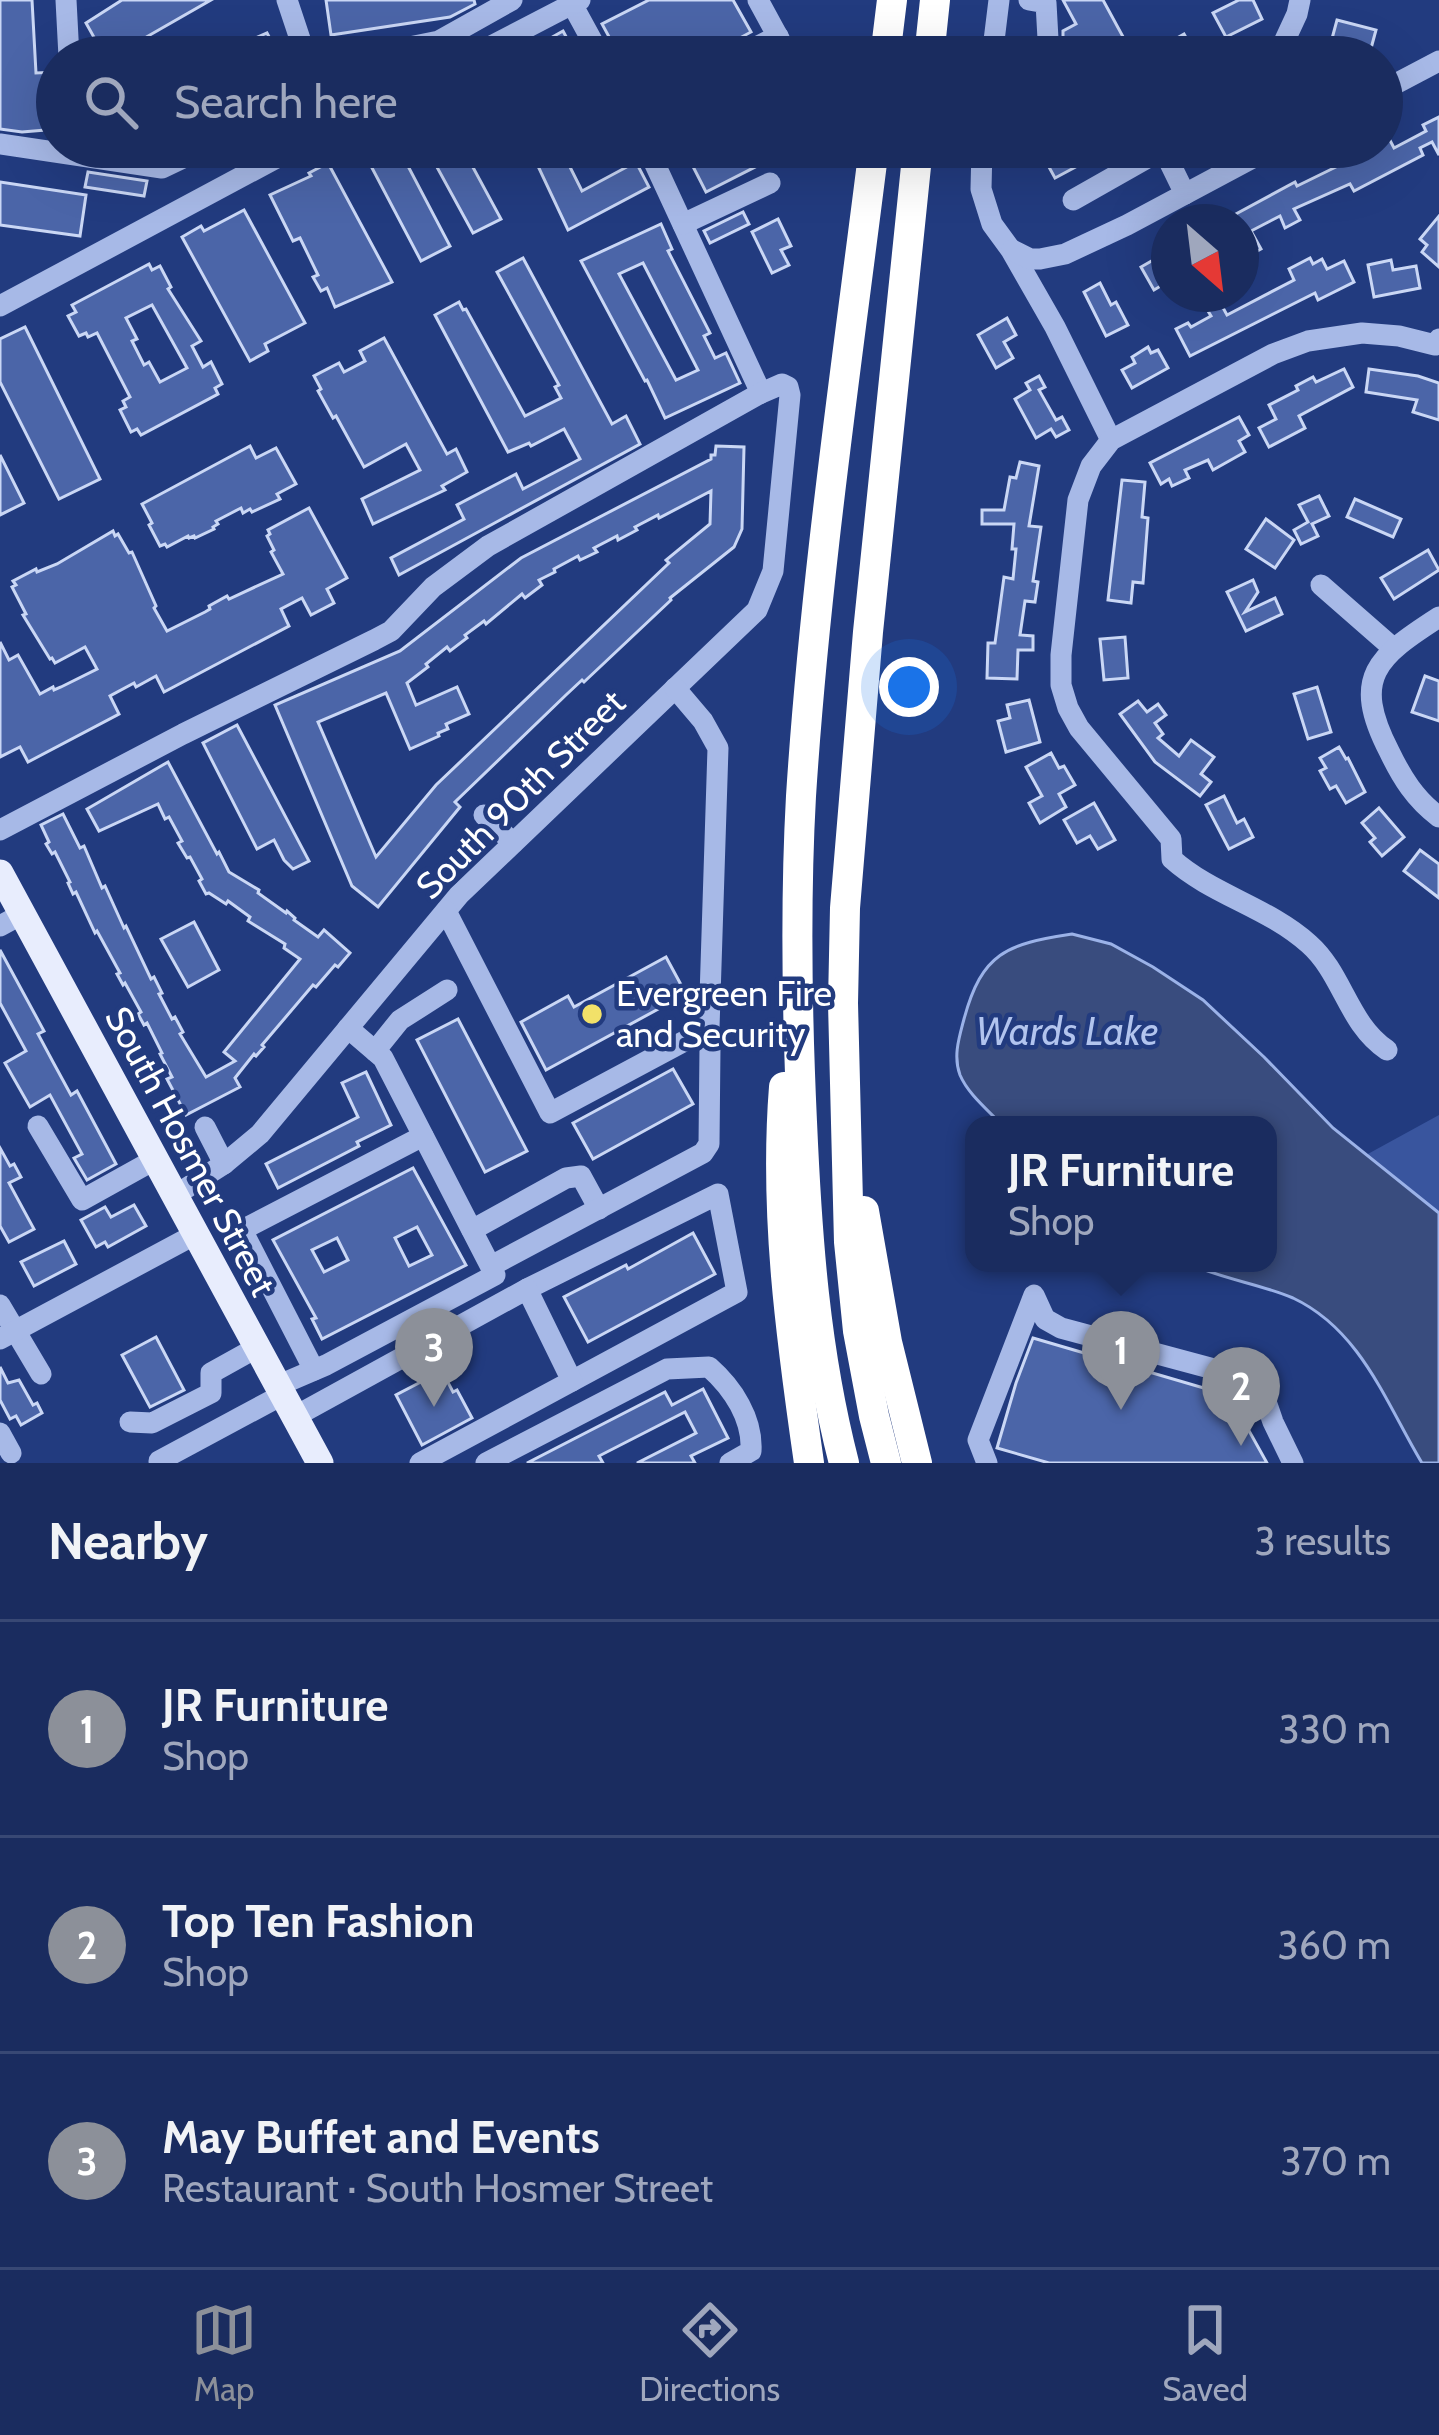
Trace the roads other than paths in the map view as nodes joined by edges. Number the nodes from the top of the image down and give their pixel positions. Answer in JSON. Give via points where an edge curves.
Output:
{"nodes":[{"id":1,"x":66,"y":0,"type":"edge"},
{"id":2,"x":287,"y":0,"type":"edge"},
{"id":3,"x":512,"y":0,"type":"edge"},
{"id":4,"x":758,"y":0,"type":"edge"},
{"id":5,"x":892,"y":0,"type":"edge"},
{"id":6,"x":935,"y":0,"type":"edge"},
{"id":7,"x":999,"y":0,"type":"edge"},
{"id":8,"x":1030,"y":0,"type":"edge"},
{"id":9,"x":1300,"y":0,"type":"edge"},
{"id":10,"x":576,"y":2,"type":"edge"},
{"id":11,"x":68,"y":36,"type":"edge"},
{"id":12,"x":299,"y":36,"type":"edge"},
{"id":13,"x":448,"y":36,"type":"edge"},
{"id":14,"x":510,"y":36,"type":"edge"},
{"id":15,"x":591,"y":36,"type":"edge"},
{"id":16,"x":778,"y":36,"type":"edge"},
{"id":17,"x":888,"y":36,"type":"edge"},
{"id":18,"x":931,"y":36,"type":"edge"},
{"id":19,"x":995,"y":36,"type":"edge"},
{"id":20,"x":1048,"y":36,"type":"edge"},
{"id":21,"x":1287,"y":36,"type":"edge"},
{"id":22,"x":1439,"y":61,"type":"edge"},
{"id":23,"x":1403,"y":80,"type":"edge"},
{"id":24,"x":0,"y":144,"type":"edge"},
{"id":25,"x":36,"y":147,"type":"edge"},
{"id":26,"x":258,"y":168,"type":"edge"},
{"id":27,"x":657,"y":168,"type":"edge"},
{"id":28,"x":871,"y":168,"type":"edge"},
{"id":29,"x":916,"y":168,"type":"edge"},
{"id":30,"x":981,"y":168,"type":"edge"},
{"id":31,"x":1129,"y":168,"type":"edge"},
{"id":32,"x":1172,"y":168,"type":"edge"},
{"id":33,"x":1234,"y":168,"type":"edge"},
{"id":34,"x":770,"y":183,"type":"dead end"},
{"id":35,"x":1185,"y":194,"type":"junction"},
{"id":36,"x":1073,"y":200,"type":"dead end"},
{"id":37,"x":683,"y":224,"type":"junction"},
{"id":38,"x":1011,"y":250,"type":"junction"},
{"id":39,"x":0,"y":306,"type":"edge"},
{"id":40,"x":1438,"y":343,"type":"edge"},
{"id":41,"x":772,"y":389,"type":"junction"},
{"id":42,"x":1111,"y":440,"type":"junction"},
{"id":43,"x":1321,"y":584,"type":"dead end"},
{"id":44,"x":1439,"y":617,"type":"edge"},
{"id":45,"x":1393,"y":648,"type":"junction"},
{"id":46,"x":675,"y":688,"type":"junction"},
{"id":47,"x":484,"y":815,"type":"dead end"},
{"id":48,"x":1439,"y":817,"type":"edge"},
{"id":49,"x":0,"y":830,"type":"edge"},
{"id":50,"x":513,"y":843,"type":"junction"},
{"id":51,"x":0,"y":873,"type":"edge"},
{"id":52,"x":446,"y":911,"type":"junction"},
{"id":53,"x":11,"y":920,"type":"edge"},
{"id":54,"x":797,"y":980,"type":"junction"},
{"id":55,"x":447,"y":990,"type":"dead end"},
{"id":56,"x":348,"y":1028,"type":"junction"},
{"id":57,"x":710,"y":1046,"type":"dead end"},
{"id":58,"x":1387,"y":1050,"type":"dead end"},
{"id":59,"x":375,"y":1051,"type":"junction"},
{"id":60,"x":846,"y":1109,"type":"junction"},
{"id":61,"x":38,"y":1126,"type":"dead end"},
{"id":62,"x":205,"y":1127,"type":"dead end"},
{"id":63,"x":423,"y":1136,"type":"junction"},
{"id":64,"x":154,"y":1160,"type":"junction"},
{"id":65,"x":224,"y":1164,"type":"junction"},
{"id":66,"x":174,"y":1196,"type":"junction"},
{"id":67,"x":599,"y":1209,"type":"junction"},
{"id":68,"x":472,"y":1230,"type":"junction"},
{"id":69,"x":194,"y":1235,"type":"junction"},
{"id":70,"x":491,"y":1266,"type":"junction"},
{"id":71,"x":526,"y":1289,"type":"junction"},
{"id":72,"x":0,"y":1305,"type":"edge"},
{"id":73,"x":7,"y":1335,"type":"edge"},
{"id":74,"x":256,"y":1348,"type":"junction"},
{"id":75,"x":322,"y":1366,"type":"junction"},
{"id":76,"x":41,"y":1374,"type":"dead end"},
{"id":77,"x":572,"y":1381,"type":"junction"},
{"id":78,"x":344,"y":1388,"type":"junction"},
{"id":79,"x":284,"y":1400,"type":"junction"},
{"id":80,"x":130,"y":1422,"type":"dead end"},
{"id":81,"x":161,"y":1463,"type":"edge"},
{"id":82,"x":320,"y":1463,"type":"edge"},
{"id":83,"x":420,"y":1463,"type":"edge"},
{"id":84,"x":486,"y":1463,"type":"edge"},
{"id":85,"x":730,"y":1463,"type":"edge"},
{"id":86,"x":809,"y":1463,"type":"edge"},
{"id":87,"x":844,"y":1463,"type":"edge"},
{"id":88,"x":886,"y":1463,"type":"edge"},
{"id":89,"x":917,"y":1463,"type":"edge"},
{"id":90,"x":987,"y":1463,"type":"edge"},
{"id":91,"x":1293,"y":1463,"type":"edge"}],
"edges":[{"from":1,"to":11,"type":"street"},
{"from":2,"to":12,"type":"street"},
{"from":3,"to":13,"type":"street"},
{"from":4,"to":16,"type":"street"},
{"from":5,"to":17,"type":"highway"},
{"from":6,"to":18,"type":"highway"},
{"from":7,"to":19,"type":"street"},
{"from":8,"to":20,"type":"street","via":[[1046,3]]},
{"from":9,"to":21,"type":"street"},
{"from":10,"to":14,"type":"street"},
{"from":10,"to":15,"type":"street"},
{"from":22,"to":23,"type":"street"},
{"from":24,"to":25,"type":"street"},
{"from":26,"to":39,"type":"street"},
{"from":27,"to":37,"type":"street"},
{"from":28,"to":54,"type":"highway","via":[[818,597]]},
{"from":29,"to":60,"type":"highway","via":[[845,908]]},
{"from":30,"to":38,"type":"street","via":[[987,214]]},
{"from":31,"to":36,"type":"street"},
{"from":32,"to":35,"type":"street"},
{"from":33,"to":35,"type":"street"},
{"from":34,"to":37,"type":"street"},
{"from":35,"to":38,"type":"street","via":[[1065,254],[1030,259]]},
{"from":37,"to":41,"type":"street"},
{"from":38,"to":42,"type":"street"},
{"from":40,"to":42,"type":"street","via":[[1362,333],[1308,341]]},
{"from":41,"to":46,"type":"street","name":"South 90th Street","via":[[788,387],[790,395],[769,587],[757,610]]},
{"from":41,"to":49,"type":"street","via":[[488,546],[391,631]]},
{"from":42,"to":58,"type":"street","via":[[1078,500],[1061,655],[1068,708],[1171,838],[1178,864],[1313,947],[1367,1036]]},
{"from":43,"to":45,"type":"street"},
{"from":44,"to":45,"type":"street"},
{"from":45,"to":48,"type":"street","via":[[1374,677],[1374,723],[1403,780]]},
{"from":46,"to":50,"type":"street","name":"South 90th Street"},
{"from":46,"to":52,"type":"street","via":[[718,748],[709,1028],[550,1113]]},
{"from":47,"to":50,"type":"street"},
{"from":50,"to":52,"type":"street","name":"South 90th Street"},
{"from":51,"to":53,"type":"main road","name":"South Hosmer Street"},
{"from":52,"to":56,"type":"street","name":"South 90th Street"},
{"from":53,"to":64,"type":"main road","name":"South Hosmer Street"},
{"from":54,"to":86,"type":"highway","via":[[781,1131],[781,1228]]},
{"from":54,"to":87,"type":"highway","via":[[814,1302]]},
{"from":55,"to":59,"type":"street","via":[[400,1020]]},
{"from":56,"to":59,"type":"street"},
{"from":56,"to":65,"type":"street","name":"South 90th Street","via":[[260,1134]]},
{"from":57,"to":67,"type":"street","via":[[710,1144]]},
{"from":59,"to":63,"type":"street"},
{"from":60,"to":88,"type":"highway","via":[[858,1331]]},
{"from":60,"to":89,"type":"highway"},
{"from":61,"to":64,"type":"street","via":[[82,1200]]},
{"from":62,"to":65,"type":"street"},
{"from":63,"to":68,"type":"street"},
{"from":63,"to":75,"type":"street","via":[[242,1230]]},
{"from":64,"to":66,"type":"main road","name":"South Hosmer Street"},
{"from":65,"to":66,"type":"street","name":"South 90th Street"},
{"from":66,"to":69,"type":"main road","name":"South Hosmer Street"},
{"from":67,"to":68,"type":"street","via":[[581,1176],[566,1178]]},
{"from":67,"to":70,"type":"street"},
{"from":68,"to":70,"type":"street"},
{"from":69,"to":73,"type":"street"},
{"from":69,"to":74,"type":"main road","name":"South Hosmer Street"},
{"from":70,"to":75,"type":"street","via":[[495,1275]]},
{"from":71,"to":77,"type":"street"},
{"from":71,"to":77,"type":"street","via":[[718,1194],[737,1292]]},
{"from":71,"to":78,"type":"street"},
{"from":72,"to":73,"type":"street"},
{"from":73,"to":76,"type":"street"},
{"from":74,"to":79,"type":"main road","name":"South Hosmer Street"},
{"from":74,"to":80,"type":"street","via":[[211,1372],[211,1393],[152,1423]]},
{"from":75,"to":78,"type":"street"},
{"from":75,"to":79,"type":"street"},
{"from":77,"to":83,"type":"street"},
{"from":78,"to":79,"type":"street"},
{"from":79,"to":81,"type":"street"},
{"from":79,"to":82,"type":"main road","name":"South Hosmer Street"},
{"from":84,"to":85,"type":"street","via":[[667,1369],[709,1367],[727,1382],[752,1432],[751,1451]]},
{"from":90,"to":91,"type":"street","via":[[978,1440],[1034,1295],[1045,1319],[1061,1328],[1261,1387]]}]}
